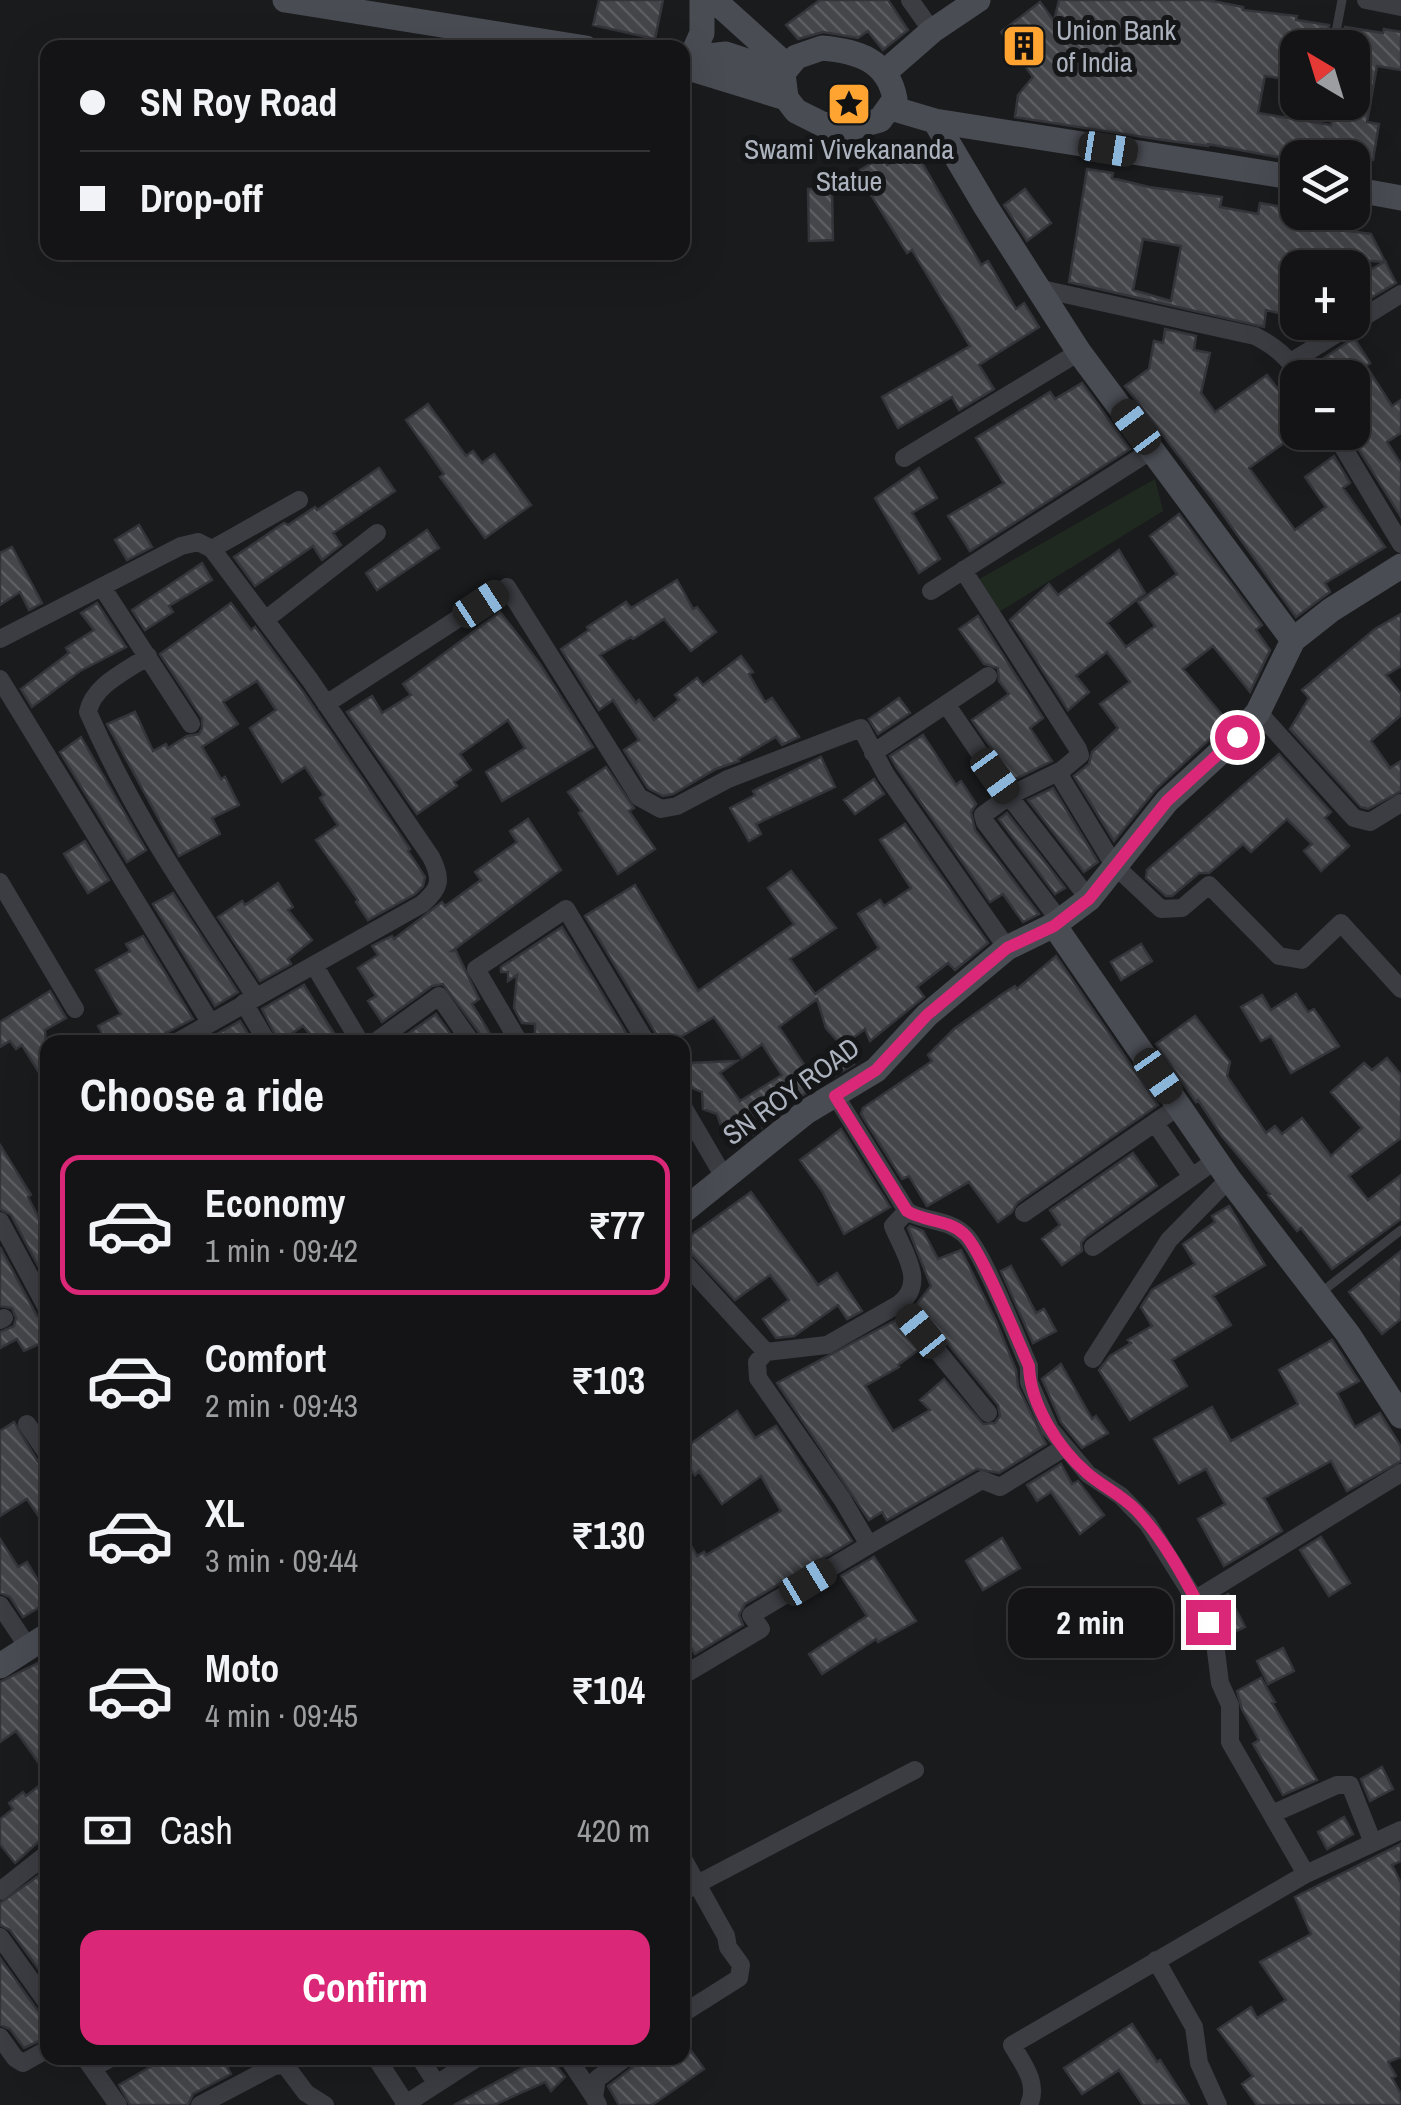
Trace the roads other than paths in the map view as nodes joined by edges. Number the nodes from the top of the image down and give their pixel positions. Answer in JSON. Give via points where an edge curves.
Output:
{"nodes":[{"id":1,"x":285,"y":0,"type":"edge"},
{"id":2,"x":702,"y":0,"type":"edge"},
{"id":3,"x":714,"y":0,"type":"edge"},
{"id":4,"x":740,"y":0,"type":"edge"},
{"id":5,"x":910,"y":0,"type":"edge"},
{"id":6,"x":978,"y":0,"type":"edge"},
{"id":7,"x":1342,"y":0,"type":"edge"},
{"id":8,"x":1366,"y":0,"type":"edge"},
{"id":9,"x":1401,"y":6,"type":"edge"},
{"id":10,"x":1336,"y":30,"type":"edge"},
{"id":11,"x":932,"y":31,"type":"junction"},
{"id":12,"x":536,"y":40,"type":"edge"},
{"id":13,"x":690,"y":52,"type":"edge"},
{"id":14,"x":690,"y":60,"type":"edge"},
{"id":15,"x":884,"y":72,"type":"junction"},
{"id":16,"x":788,"y":73,"type":"junction"},
{"id":17,"x":891,"y":108,"type":"junction"},
{"id":18,"x":935,"y":121,"type":"junction"},
{"id":19,"x":1280,"y":175,"type":"edge"},
{"id":20,"x":1370,"y":192,"type":"edge"},
{"id":21,"x":1401,"y":198,"type":"edge"},
{"id":22,"x":1037,"y":288,"type":"junction"},
{"id":23,"x":1401,"y":294,"type":"edge"},
{"id":24,"x":1079,"y":352,"type":"junction"},
{"id":25,"x":1286,"y":360,"type":"edge"},
{"id":26,"x":1310,"y":360,"type":"edge"},
{"id":27,"x":1152,"y":450,"type":"junction"},
{"id":28,"x":1345,"y":450,"type":"edge"},
{"id":29,"x":904,"y":458,"type":"dead end"},
{"id":30,"x":300,"y":500,"type":"dead end"},
{"id":31,"x":377,"y":533,"type":"dead end"},
{"id":32,"x":1401,"y":544,"type":"edge"},
{"id":33,"x":212,"y":549,"type":"junction"},
{"id":34,"x":1401,"y":566,"type":"edge"},
{"id":35,"x":963,"y":570,"type":"junction"},
{"id":36,"x":102,"y":587,"type":"junction"},
{"id":37,"x":931,"y":591,"type":"dead end"},
{"id":38,"x":265,"y":620,"type":"junction"},
{"id":39,"x":0,"y":639,"type":"edge"},
{"id":40,"x":1293,"y":640,"type":"junction"},
{"id":41,"x":148,"y":656,"type":"junction"},
{"id":42,"x":988,"y":676,"type":"dead end"},
{"id":43,"x":0,"y":679,"type":"edge"},
{"id":44,"x":326,"y":704,"type":"junction"},
{"id":45,"x":946,"y":704,"type":"junction"},
{"id":46,"x":1258,"y":712,"type":"junction"},
{"id":47,"x":192,"y":724,"type":"dead end"},
{"id":48,"x":873,"y":754,"type":"junction"},
{"id":49,"x":1062,"y":770,"type":"junction"},
{"id":50,"x":1009,"y":796,"type":"junction"},
{"id":51,"x":1401,"y":803,"type":"edge"},
{"id":52,"x":1114,"y":865,"type":"junction"},
{"id":53,"x":0,"y":882,"type":"edge"},
{"id":54,"x":1089,"y":899,"type":"junction"},
{"id":55,"x":1057,"y":924,"type":"junction"},
{"id":56,"x":1007,"y":948,"type":"junction"},
{"id":57,"x":314,"y":965,"type":"junction"},
{"id":58,"x":1401,"y":989,"type":"edge"},
{"id":59,"x":250,"y":1000,"type":"junction"},
{"id":60,"x":75,"y":1010,"type":"dead end"},
{"id":61,"x":210,"y":1022,"type":"junction"},
{"id":62,"x":189,"y":1035,"type":"edge"},
{"id":63,"x":264,"y":1035,"type":"edge"},
{"id":64,"x":356,"y":1035,"type":"edge"},
{"id":65,"x":386,"y":1035,"type":"edge"},
{"id":66,"x":466,"y":1035,"type":"edge"},
{"id":67,"x":516,"y":1035,"type":"edge"},
{"id":68,"x":642,"y":1035,"type":"edge"},
{"id":69,"x":835,"y":1096,"type":"junction"},
{"id":70,"x":1179,"y":1106,"type":"junction"},
{"id":71,"x":690,"y":1119,"type":"edge"},
{"id":72,"x":1155,"y":1123,"type":"junction"},
{"id":73,"x":1223,"y":1170,"type":"junction"},
{"id":74,"x":1192,"y":1177,"type":"junction"},
{"id":75,"x":724,"y":1178,"type":"junction"},
{"id":76,"x":690,"y":1206,"type":"edge"},
{"id":77,"x":907,"y":1211,"type":"junction"},
{"id":78,"x":1024,"y":1214,"type":"dead end"},
{"id":79,"x":0,"y":1221,"type":"edge"},
{"id":80,"x":1401,"y":1230,"type":"edge"},
{"id":81,"x":1093,"y":1248,"type":"dead end"},
{"id":82,"x":690,"y":1269,"type":"edge"},
{"id":83,"x":40,"y":1295,"type":"edge"},
{"id":84,"x":1317,"y":1296,"type":"junction"},
{"id":85,"x":899,"y":1304,"type":"junction"},
{"id":86,"x":766,"y":1352,"type":"junction"},
{"id":87,"x":1093,"y":1359,"type":"dead end"},
{"id":88,"x":988,"y":1414,"type":"dead end"},
{"id":89,"x":1401,"y":1416,"type":"edge"},
{"id":90,"x":27,"y":1424,"type":"dead end"},
{"id":91,"x":40,"y":1443,"type":"edge"},
{"id":92,"x":1065,"y":1448,"type":"junction"},
{"id":93,"x":1401,"y":1473,"type":"edge"},
{"id":94,"x":868,"y":1546,"type":"junction"},
{"id":95,"x":1196,"y":1599,"type":"junction"},
{"id":96,"x":0,"y":1605,"type":"edge"},
{"id":97,"x":38,"y":1641,"type":"edge"},
{"id":98,"x":0,"y":1666,"type":"edge"},
{"id":99,"x":690,"y":1671,"type":"edge"},
{"id":100,"x":914,"y":1770,"type":"dead end"},
{"id":101,"x":1272,"y":1814,"type":"junction"},
{"id":102,"x":1401,"y":1830,"type":"edge"},
{"id":103,"x":1373,"y":1844,"type":"junction"},
{"id":104,"x":40,"y":1859,"type":"edge"},
{"id":105,"x":1306,"y":1874,"type":"junction"},
{"id":106,"x":690,"y":1888,"type":"edge"},
{"id":107,"x":0,"y":1891,"type":"edge"},
{"id":108,"x":0,"y":1937,"type":"edge"},
{"id":109,"x":1156,"y":1960,"type":"junction"},
{"id":110,"x":40,"y":1993,"type":"edge"},
{"id":111,"x":690,"y":2009,"type":"edge"},
{"id":112,"x":0,"y":2037,"type":"edge"},
{"id":113,"x":40,"y":2053,"type":"edge"},
{"id":114,"x":90,"y":2065,"type":"edge"},
{"id":115,"x":380,"y":2065,"type":"edge"},
{"id":116,"x":424,"y":2065,"type":"edge"},
{"id":117,"x":466,"y":2065,"type":"edge"},
{"id":118,"x":573,"y":2065,"type":"edge"},
{"id":119,"x":616,"y":2065,"type":"edge"},
{"id":120,"x":436,"y":2083,"type":"junction"},
{"id":121,"x":596,"y":2101,"type":"edge"},
{"id":122,"x":405,"y":2104,"type":"edge"},
{"id":123,"x":118,"y":2105,"type":"edge"},
{"id":124,"x":200,"y":2105,"type":"edge"},
{"id":125,"x":325,"y":2105,"type":"edge"},
{"id":126,"x":1028,"y":2105,"type":"edge"},
{"id":127,"x":1218,"y":2105,"type":"edge"}],
"edges":[{"from":1,"to":12,"type":"street"},
{"from":2,"to":13,"type":"street","via":[[702,32]]},
{"from":3,"to":16,"type":"street"},
{"from":4,"to":16,"type":"street"},
{"from":5,"to":11,"type":"street"},
{"from":6,"to":11,"type":"street"},
{"from":7,"to":10,"type":"lane"},
{"from":8,"to":9,"type":"street"},
{"from":11,"to":15,"type":"street"},
{"from":14,"to":16,"type":"street","via":[[726,54]]},
{"from":15,"to":16,"type":"street","via":[[848,50],[822,48]]},
{"from":15,"to":17,"type":"street","via":[[893,86]]},
{"from":16,"to":17,"type":"street","via":[[796,111],[822,124],[850,128],[880,120]]},
{"from":17,"to":18,"type":"street"},
{"from":18,"to":19,"type":"street"},
{"from":18,"to":22,"type":"street"},
{"from":20,"to":21,"type":"street"},
{"from":22,"to":24,"type":"street"},
{"from":22,"to":25,"type":"street","via":[[1254,336]]},
{"from":23,"to":26,"type":"street"},
{"from":24,"to":27,"type":"street"},
{"from":24,"to":29,"type":"street"},
{"from":27,"to":35,"type":"street"},
{"from":27,"to":40,"type":"street"},
{"from":28,"to":32,"type":"street"},
{"from":30,"to":33,"type":"street"},
{"from":31,"to":38,"type":"street"},
{"from":33,"to":36,"type":"street","via":[[198,542],[181,546]]},
{"from":33,"to":38,"type":"street"},
{"from":34,"to":40,"type":"street","name":"SN ROY ROAD"},
{"from":35,"to":37,"type":"street"},
{"from":35,"to":49,"type":"street","via":[[1078,749],[1077,760]]},
{"from":36,"to":39,"type":"street"},
{"from":36,"to":41,"type":"street"},
{"from":38,"to":44,"type":"street"},
{"from":40,"to":46,"type":"street","name":"SN ROY ROAD"},
{"from":41,"to":47,"type":"street"},
{"from":41,"to":59,"type":"street","via":[[100,689],[88,712],[122,786]]},
{"from":42,"to":45,"type":"street"},
{"from":43,"to":61,"type":"street"},
{"from":44,"to":48,"type":"street","via":[[507,587],[639,796],[661,808],[861,728]]},
{"from":44,"to":57,"type":"street","via":[[440,876],[437,891],[422,904]]},
{"from":45,"to":48,"type":"street"},
{"from":45,"to":50,"type":"street"},
{"from":46,"to":51,"type":"street","via":[[1354,818],[1370,822]]},
{"from":46,"to":52,"type":"street","name":"SN ROY ROAD","via":[[1167,801]]},
{"from":48,"to":56,"type":"street"},
{"from":49,"to":50,"type":"street"},
{"from":49,"to":52,"type":"street","via":[[1060,778]]},
{"from":50,"to":54,"type":"street"},
{"from":50,"to":55,"type":"street","via":[[984,814],[984,822]]},
{"from":52,"to":54,"type":"street","name":"SN ROY ROAD"},
{"from":52,"to":58,"type":"street","via":[[1161,909],[1182,908],[1210,885],[1280,956],[1302,960],[1341,923]]},
{"from":53,"to":60,"type":"street"},
{"from":54,"to":55,"type":"street","name":"SN ROY ROAD"},
{"from":55,"to":56,"type":"street","name":"SN ROY ROAD"},
{"from":55,"to":70,"type":"street"},
{"from":56,"to":69,"type":"street","name":"SN ROY ROAD","via":[[927,1015],[876,1070]]},
{"from":57,"to":59,"type":"street"},
{"from":57,"to":64,"type":"street"},
{"from":59,"to":61,"type":"street"},
{"from":59,"to":63,"type":"street"},
{"from":61,"to":62,"type":"street"},
{"from":65,"to":66,"type":"street","via":[[439,996]]},
{"from":67,"to":68,"type":"street","via":[[476,969],[566,909]]},
{"from":69,"to":75,"type":"street","name":"SN ROY ROAD"},
{"from":69,"to":77,"type":"street"},
{"from":70,"to":72,"type":"street"},
{"from":70,"to":73,"type":"street"},
{"from":71,"to":75,"type":"street"},
{"from":72,"to":74,"type":"street"},
{"from":72,"to":78,"type":"street"},
{"from":73,"to":74,"type":"street"},
{"from":73,"to":84,"type":"street"},
{"from":73,"to":87,"type":"street"},
{"from":74,"to":81,"type":"street"},
{"from":75,"to":76,"type":"street","name":"SN ROY ROAD"},
{"from":77,"to":85,"type":"street","via":[[893,1226],[915,1280],[912,1295]]},
{"from":77,"to":92,"type":"street","via":[[952,1226],[972,1243],[1029,1366],[1043,1415]]},
{"from":79,"to":83,"type":"street"},
{"from":80,"to":84,"type":"lane"},
{"from":82,"to":86,"type":"street"},
{"from":84,"to":89,"type":"street"},
{"from":85,"to":86,"type":"street","via":[[827,1345]]},
{"from":85,"to":88,"type":"street"},
{"from":86,"to":94,"type":"street","via":[[757,1362],[758,1378]]},
{"from":90,"to":91,"type":"street"},
{"from":92,"to":94,"type":"street","via":[[1000,1486],[982,1480]]},
{"from":92,"to":95,"type":"street","via":[[1136,1509]]},
{"from":93,"to":95,"type":"street"},
{"from":94,"to":99,"type":"street","via":[[751,1615],[761,1629]]},
{"from":95,"to":101,"type":"street","via":[[1214,1635],[1230,1705],[1230,1742]]},
{"from":96,"to":97,"type":"street"},
{"from":97,"to":98,"type":"street"},
{"from":100,"to":106,"type":"street"},
{"from":101,"to":103,"type":"street","via":[[1350,1785]]},
{"from":101,"to":105,"type":"street"},
{"from":102,"to":103,"type":"street"},
{"from":103,"to":105,"type":"street"},
{"from":104,"to":107,"type":"street"},
{"from":105,"to":109,"type":"street"},
{"from":106,"to":111,"type":"street","via":[[742,1965],[739,1978]]},
{"from":108,"to":110,"type":"street"},
{"from":109,"to":126,"type":"street","via":[[1012,2044],[1034,2092]]},
{"from":109,"to":127,"type":"street","via":[[1194,2027],[1199,2063]]},
{"from":112,"to":113,"type":"street","via":[[23,2063]]},
{"from":114,"to":123,"type":"street"},
{"from":115,"to":122,"type":"street"},
{"from":116,"to":120,"type":"street"},
{"from":117,"to":120,"type":"street"},
{"from":118,"to":121,"type":"street"},
{"from":119,"to":121,"type":"street","via":[[597,2079]]},
{"from":120,"to":122,"type":"street"},
{"from":124,"to":125,"type":"street","via":[[285,2065]]}]}
